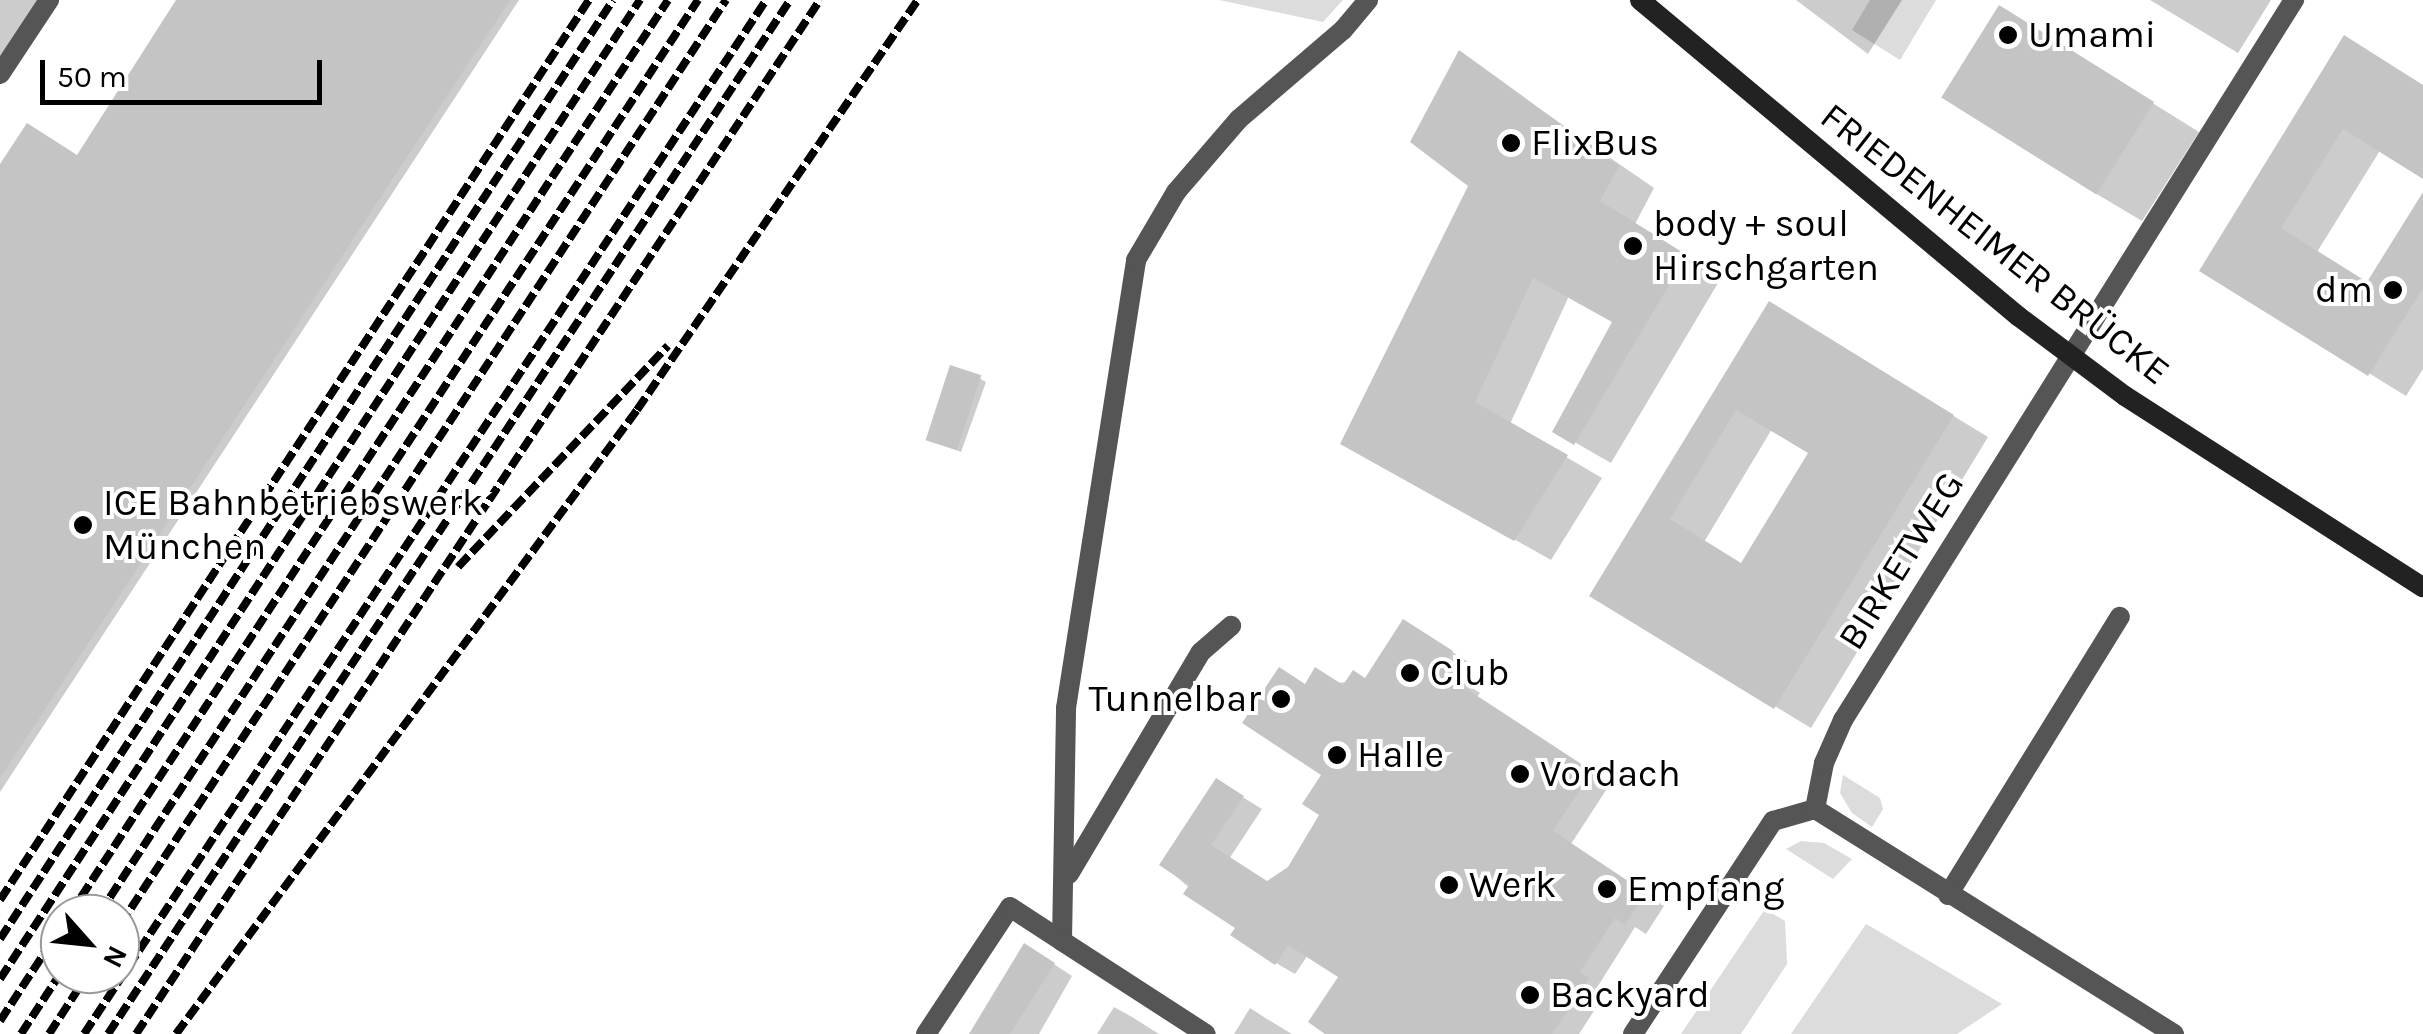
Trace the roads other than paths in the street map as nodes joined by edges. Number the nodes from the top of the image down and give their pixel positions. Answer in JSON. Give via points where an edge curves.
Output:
{"nodes":[{"id":1,"x":49,"y":0,"type":"edge"},
{"id":2,"x":1368,"y":0,"type":"edge"},
{"id":3,"x":1640,"y":0,"type":"edge"},
{"id":4,"x":2294,"y":0,"type":"edge"},
{"id":5,"x":0,"y":74,"type":"edge"},
{"id":6,"x":2423,"y":586,"type":"edge"},
{"id":7,"x":2120,"y":617,"type":"dead end"},
{"id":8,"x":1231,"y":626,"type":"dead end"},
{"id":9,"x":1815,"y":809,"type":"junction"},
{"id":10,"x":1068,"y":875,"type":"junction"},
{"id":11,"x":1948,"y":895,"type":"junction"},
{"id":12,"x":1062,"y":941,"type":"junction"},
{"id":13,"x":926,"y":1034,"type":"edge"},
{"id":14,"x":1206,"y":1034,"type":"edge"},
{"id":15,"x":1633,"y":1034,"type":"edge"},
{"id":16,"x":2174,"y":1034,"type":"edge"}],
"edges":[{"from":1,"to":5,"type":"street"},
{"from":2,"to":10,"type":"street","via":[[1343,30],[1239,119],[1176,192],[1136,260],[1066,708]]},
{"from":3,"to":6,"type":"main road","name":"FRIEDENHEIMER BRÜCKE","bridge":true,"via":[[2018,316],[2126,396]]},
{"from":4,"to":9,"type":"street","name":"BIRKETWEG","via":[[1843,720],[1824,763]]},
{"from":7,"to":11,"type":"street"},
{"from":8,"to":10,"type":"street","via":[[1201,652]]},
{"from":9,"to":11,"type":"street"},
{"from":9,"to":15,"type":"street","via":[[1773,821]]},
{"from":10,"to":12,"type":"street"},
{"from":11,"to":16,"type":"street"},
{"from":12,"to":13,"type":"street","via":[[1010,907]]},
{"from":12,"to":14,"type":"street"}]}
